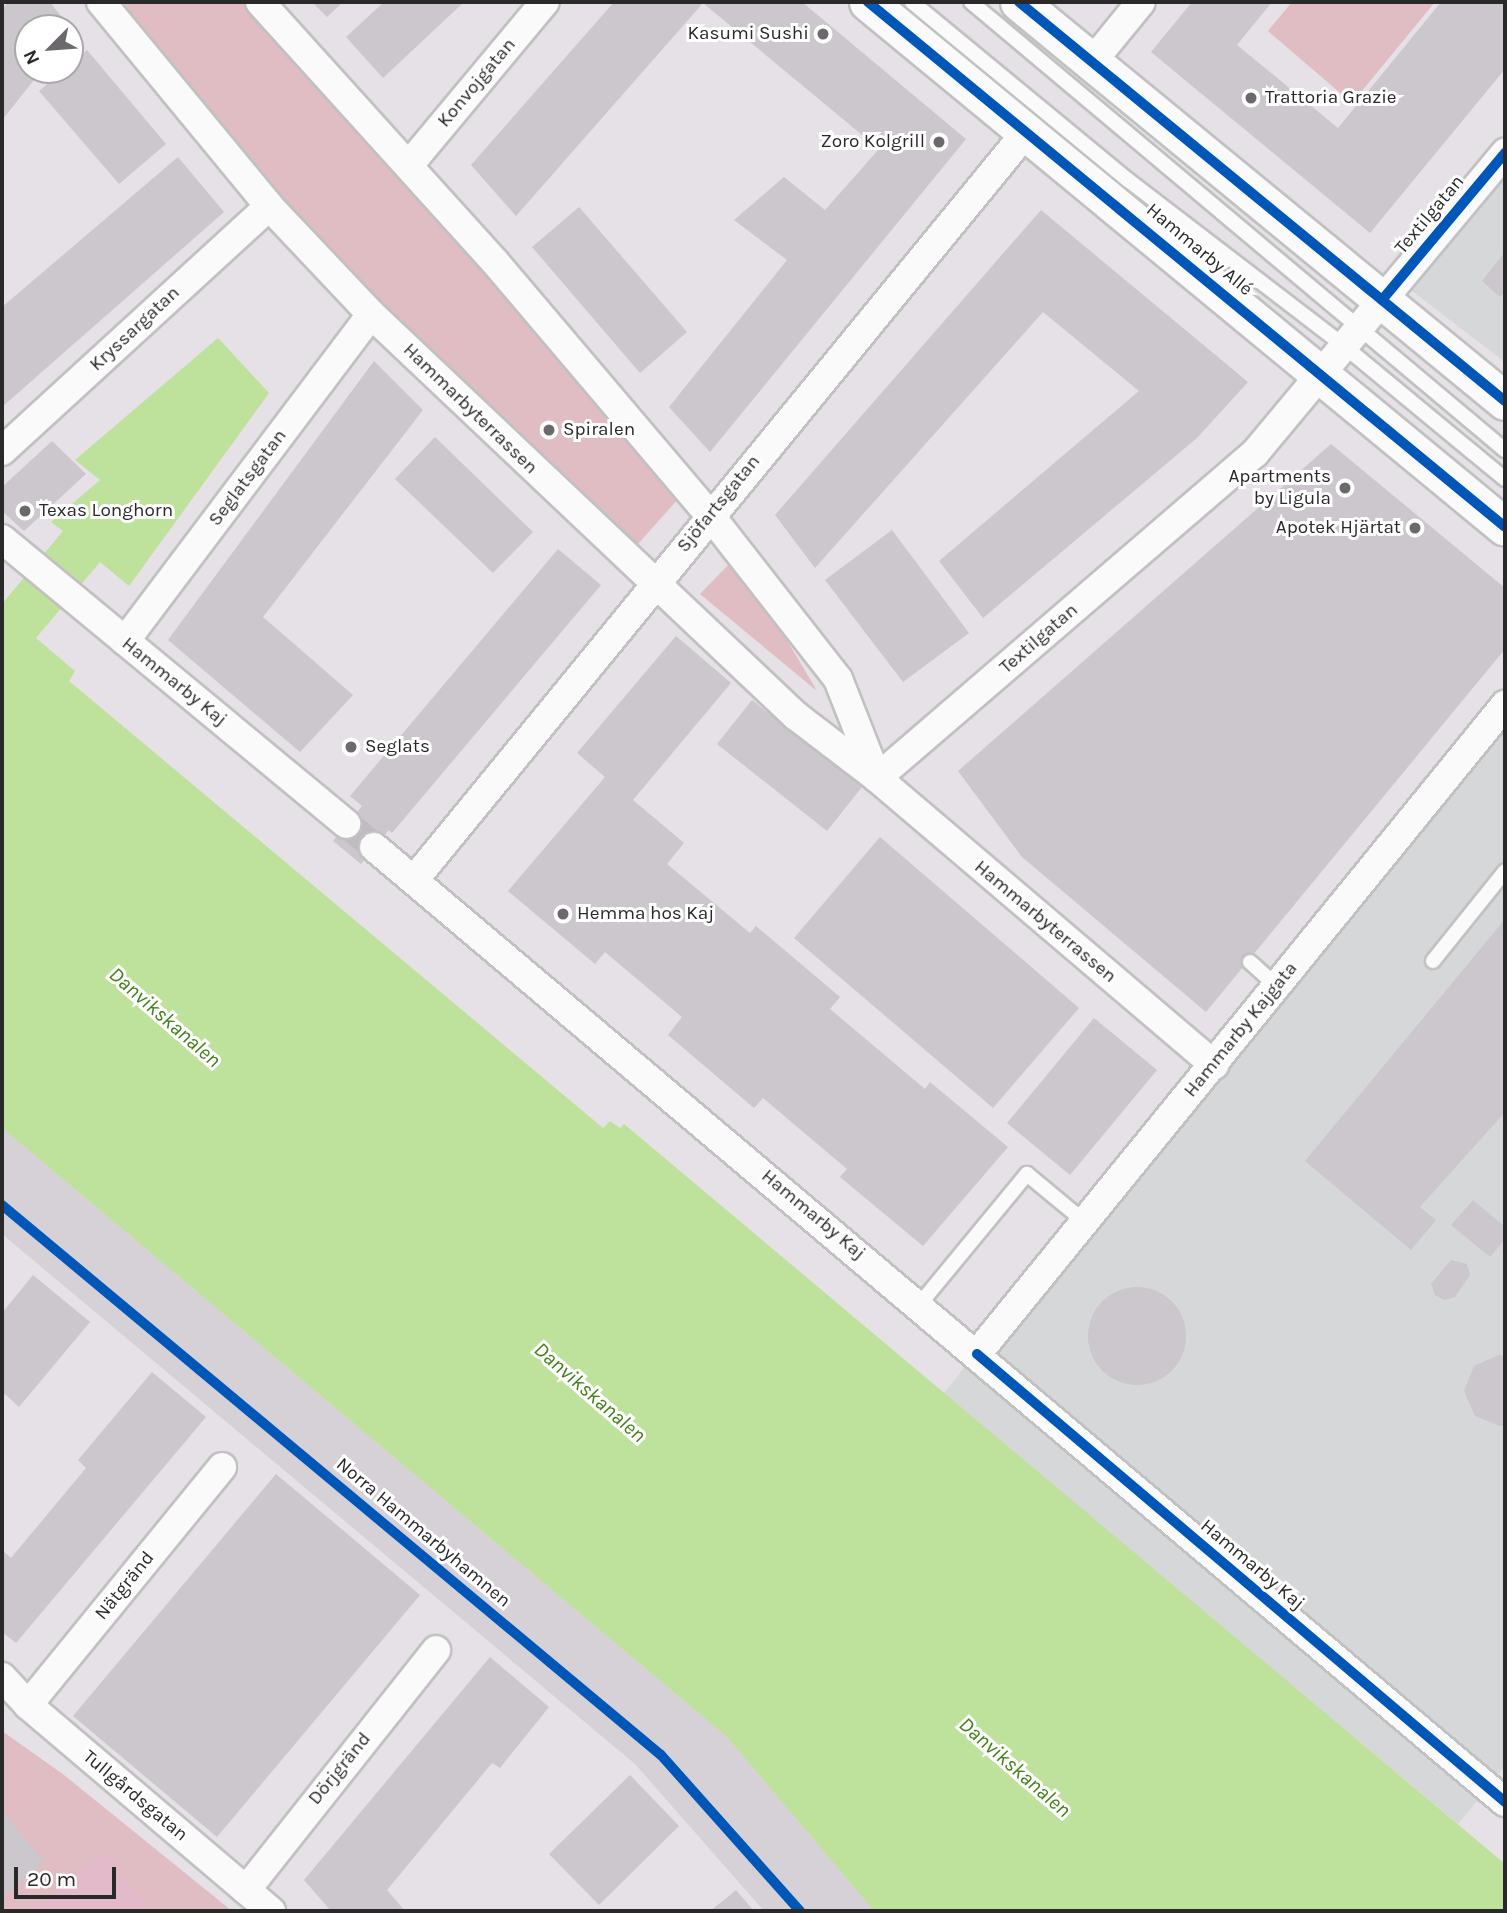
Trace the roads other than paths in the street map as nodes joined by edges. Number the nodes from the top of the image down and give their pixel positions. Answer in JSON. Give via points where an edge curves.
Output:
{"nodes":[{"id":1,"x":101,"y":2,"type":"edge"},
{"id":2,"x":260,"y":2,"type":"edge"},
{"id":3,"x":545,"y":2,"type":"edge"},
{"id":4,"x":868,"y":2,"type":"edge"},
{"id":5,"x":912,"y":2,"type":"edge"},
{"id":6,"x":971,"y":2,"type":"edge"},
{"id":7,"x":1019,"y":2,"type":"edge"},
{"id":8,"x":1141,"y":2,"type":"edge"},
{"id":9,"x":1092,"y":62,"type":"junction"},
{"id":10,"x":1027,"y":131,"type":"junction"},
{"id":11,"x":1505,"y":153,"type":"edge"},
{"id":12,"x":409,"y":165,"type":"junction"},
{"id":13,"x":269,"y":206,"type":"junction"},
{"id":14,"x":1382,"y":300,"type":"junction"},
{"id":15,"x":371,"y":314,"type":"junction"},
{"id":16,"x":1341,"y":349,"type":"junction"},
{"id":17,"x":1505,"y":401,"type":"edge"},
{"id":18,"x":1505,"y":450,"type":"edge"},
{"id":19,"x":2,"y":452,"type":"edge"},
{"id":20,"x":1505,"y":479,"type":"edge"},
{"id":21,"x":709,"y":514,"type":"junction"},
{"id":22,"x":1505,"y":527,"type":"edge"},
{"id":23,"x":9,"y":545,"type":"edge"},
{"id":24,"x":654,"y":584,"type":"junction"},
{"id":25,"x":125,"y":641,"type":"junction"},
{"id":26,"x":1505,"y":705,"type":"edge"},
{"id":27,"x":877,"y":779,"type":"junction"},
{"id":28,"x":347,"y":824,"type":"tunnel mouth"},
{"id":29,"x":374,"y":847,"type":"tunnel mouth"},
{"id":30,"x":1505,"y":871,"type":"edge"},
{"id":31,"x":414,"y":880,"type":"junction"},
{"id":32,"x":1433,"y":961,"type":"dead end"},
{"id":33,"x":1250,"y":962,"type":"dead end"},
{"id":34,"x":1277,"y":986,"type":"junction"},
{"id":35,"x":1214,"y":1065,"type":"junction"},
{"id":36,"x":1085,"y":1222,"type":"junction"},
{"id":37,"x":919,"y":1305,"type":"junction"},
{"id":38,"x":976,"y":1354,"type":"junction"},
{"id":39,"x":222,"y":1467,"type":"dead end"},
{"id":40,"x":436,"y":1650,"type":"dead end"},
{"id":41,"x":2,"y":1677,"type":"edge"},
{"id":42,"x":28,"y":1705,"type":"junction"},
{"id":43,"x":1505,"y":1802,"type":"edge"},
{"id":44,"x":246,"y":1891,"type":"junction"},
{"id":45,"x":271,"y":1911,"type":"edge"}],
"edges":[{"from":1,"to":13,"type":"street","name":"Hammarbyterrassen"},
{"from":2,"to":12,"type":"street","name":"Hammarbyterrassen"},
{"from":3,"to":12,"type":"street","name":"Konvojgatan"},
{"from":4,"to":10,"type":"street","name":"Hammarby Allé"},
{"from":5,"to":16,"type":"lane"},
{"from":6,"to":16,"type":"lane"},
{"from":7,"to":9,"type":"street"},
{"from":8,"to":9,"type":"street"},
{"from":9,"to":14,"type":"street"},
{"from":10,"to":16,"type":"street","name":"Hammarby Allé"},
{"from":10,"to":21,"type":"street","name":"Sjöfartsgatan"},
{"from":11,"to":14,"type":"street","name":"Textilgatan"},
{"from":12,"to":21,"type":"street","name":"Hammarbyterrassen"},
{"from":13,"to":15,"type":"street","name":"Hammarbyterrassen"},
{"from":13,"to":19,"type":"street","name":"Kryssargatan"},
{"from":14,"to":16,"type":"street","name":"Textilgatan"},
{"from":14,"to":17,"type":"street"},
{"from":15,"to":24,"type":"street","name":"Hammarbyterrassen"},
{"from":15,"to":25,"type":"street","name":"Seglatsgatan"},
{"from":16,"to":18,"type":"lane"},
{"from":16,"to":20,"type":"lane"},
{"from":16,"to":22,"type":"street","name":"Hammarby Allé"},
{"from":16,"to":27,"type":"street","name":"Textilgatan","via":[[1255,453]]},
{"from":21,"to":24,"type":"street","name":"Sjöfartsgatan"},
{"from":21,"to":27,"type":"street","name":"Hammarbyterrassen","via":[[838,679]]},
{"from":23,"to":25,"type":"street","name":"Hammarby Kaj"},
{"from":24,"to":27,"type":"street","name":"Hammarbyterrassen","via":[[796,716]]},
{"from":24,"to":31,"type":"street","name":"Sjöfartsgatan"},
{"from":25,"to":28,"type":"street","name":"Hammarby Kaj"},
{"from":26,"to":34,"type":"street","name":"Hammarby Kajgata"},
{"from":27,"to":35,"type":"street","name":"Hammarbyterrassen"},
{"from":29,"to":31,"type":"street","name":"Hammarby Kaj"},
{"from":30,"to":32,"type":"lane"},
{"from":31,"to":37,"type":"street","name":"Hammarby Kaj"},
{"from":33,"to":34,"type":"lane"},
{"from":34,"to":35,"type":"street","name":"Hammarby Kajgata"},
{"from":35,"to":36,"type":"street","name":"Hammarby Kajgata"},
{"from":36,"to":37,"type":"lane","via":[[1027,1174]]},
{"from":36,"to":38,"type":"street","name":"Hammarby Kajgata"},
{"from":37,"to":38,"type":"street","name":"Hammarby Kaj"},
{"from":38,"to":43,"type":"street","name":"Hammarby Kaj"},
{"from":39,"to":42,"type":"street","name":"Nätgränd"},
{"from":40,"to":44,"type":"street","name":"Dörjgränd"},
{"from":41,"to":42,"type":"street","name":"Tullgårdsgatan"},
{"from":42,"to":44,"type":"street","name":"Tullgårdsgatan"},
{"from":44,"to":45,"type":"street","name":"Tullgårdsgatan"}]}
